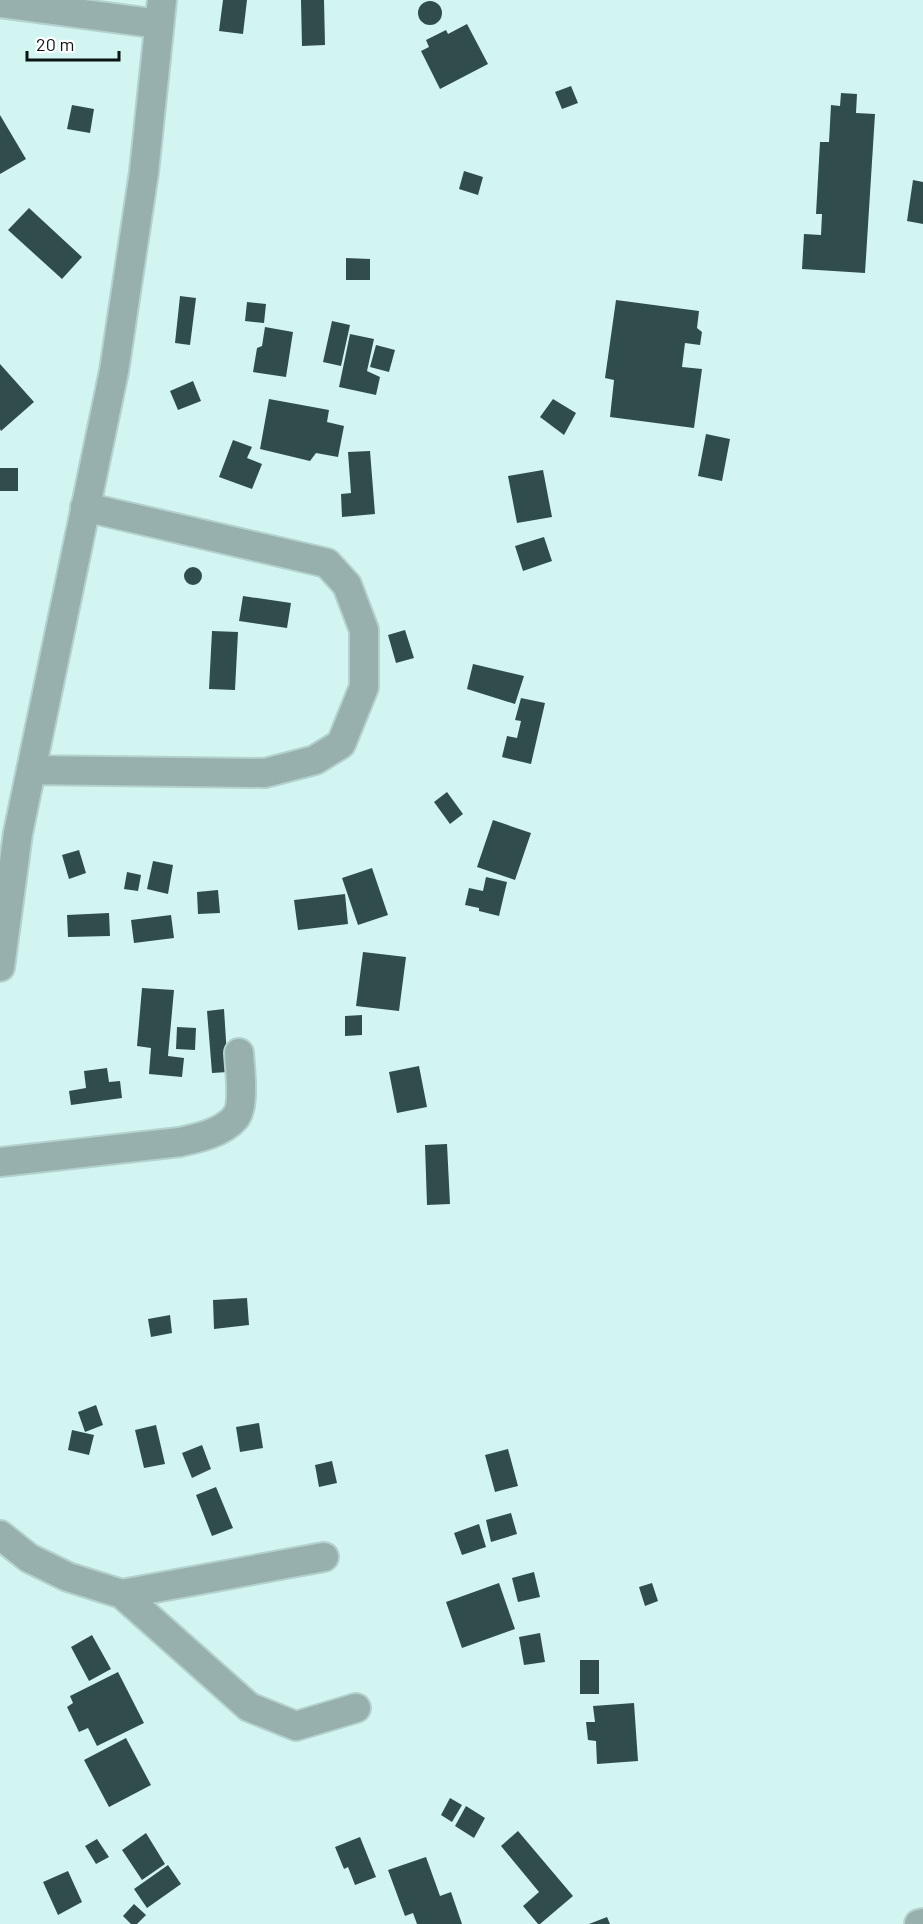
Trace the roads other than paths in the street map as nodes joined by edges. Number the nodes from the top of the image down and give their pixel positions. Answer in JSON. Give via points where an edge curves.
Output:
{"nodes":[{"id":1,"x":0,"y":3,"type":"edge"},
{"id":2,"x":160,"y":12,"type":"edge"},
{"id":3,"x":85,"y":507,"type":"junction"},
{"id":4,"x":31,"y":770,"type":"junction"},
{"id":5,"x":9,"y":833,"type":"edge"},
{"id":6,"x":0,"y":967,"type":"edge"},
{"id":7,"x":239,"y":1053,"type":"dead end"},
{"id":8,"x":0,"y":1162,"type":"edge"},
{"id":9,"x":0,"y":1535,"type":"edge"},
{"id":10,"x":324,"y":1557,"type":"dead end"},
{"id":11,"x":122,"y":1594,"type":"junction"},
{"id":12,"x":356,"y":1708,"type":"dead end"}],
"edges":[{"from":1,"to":2,"type":"street"},
{"from":2,"to":3,"type":"street","via":[[144,172],[114,370]]},
{"from":3,"to":4,"type":"street"},
{"from":3,"to":4,"type":"street","via":[[327,563],[347,585],[364,630],[364,687],[342,744],[315,760],[265,773]]},
{"from":4,"to":5,"type":"street"},
{"from":5,"to":6,"type":"street"},
{"from":7,"to":8,"type":"street","via":[[240,1103],[236,1117],[220,1129],[180,1142]]},
{"from":9,"to":11,"type":"street","via":[[29,1558]]},
{"from":10,"to":11,"type":"street"},
{"from":11,"to":12,"type":"street","via":[[249,1707],[296,1726]]}]}
